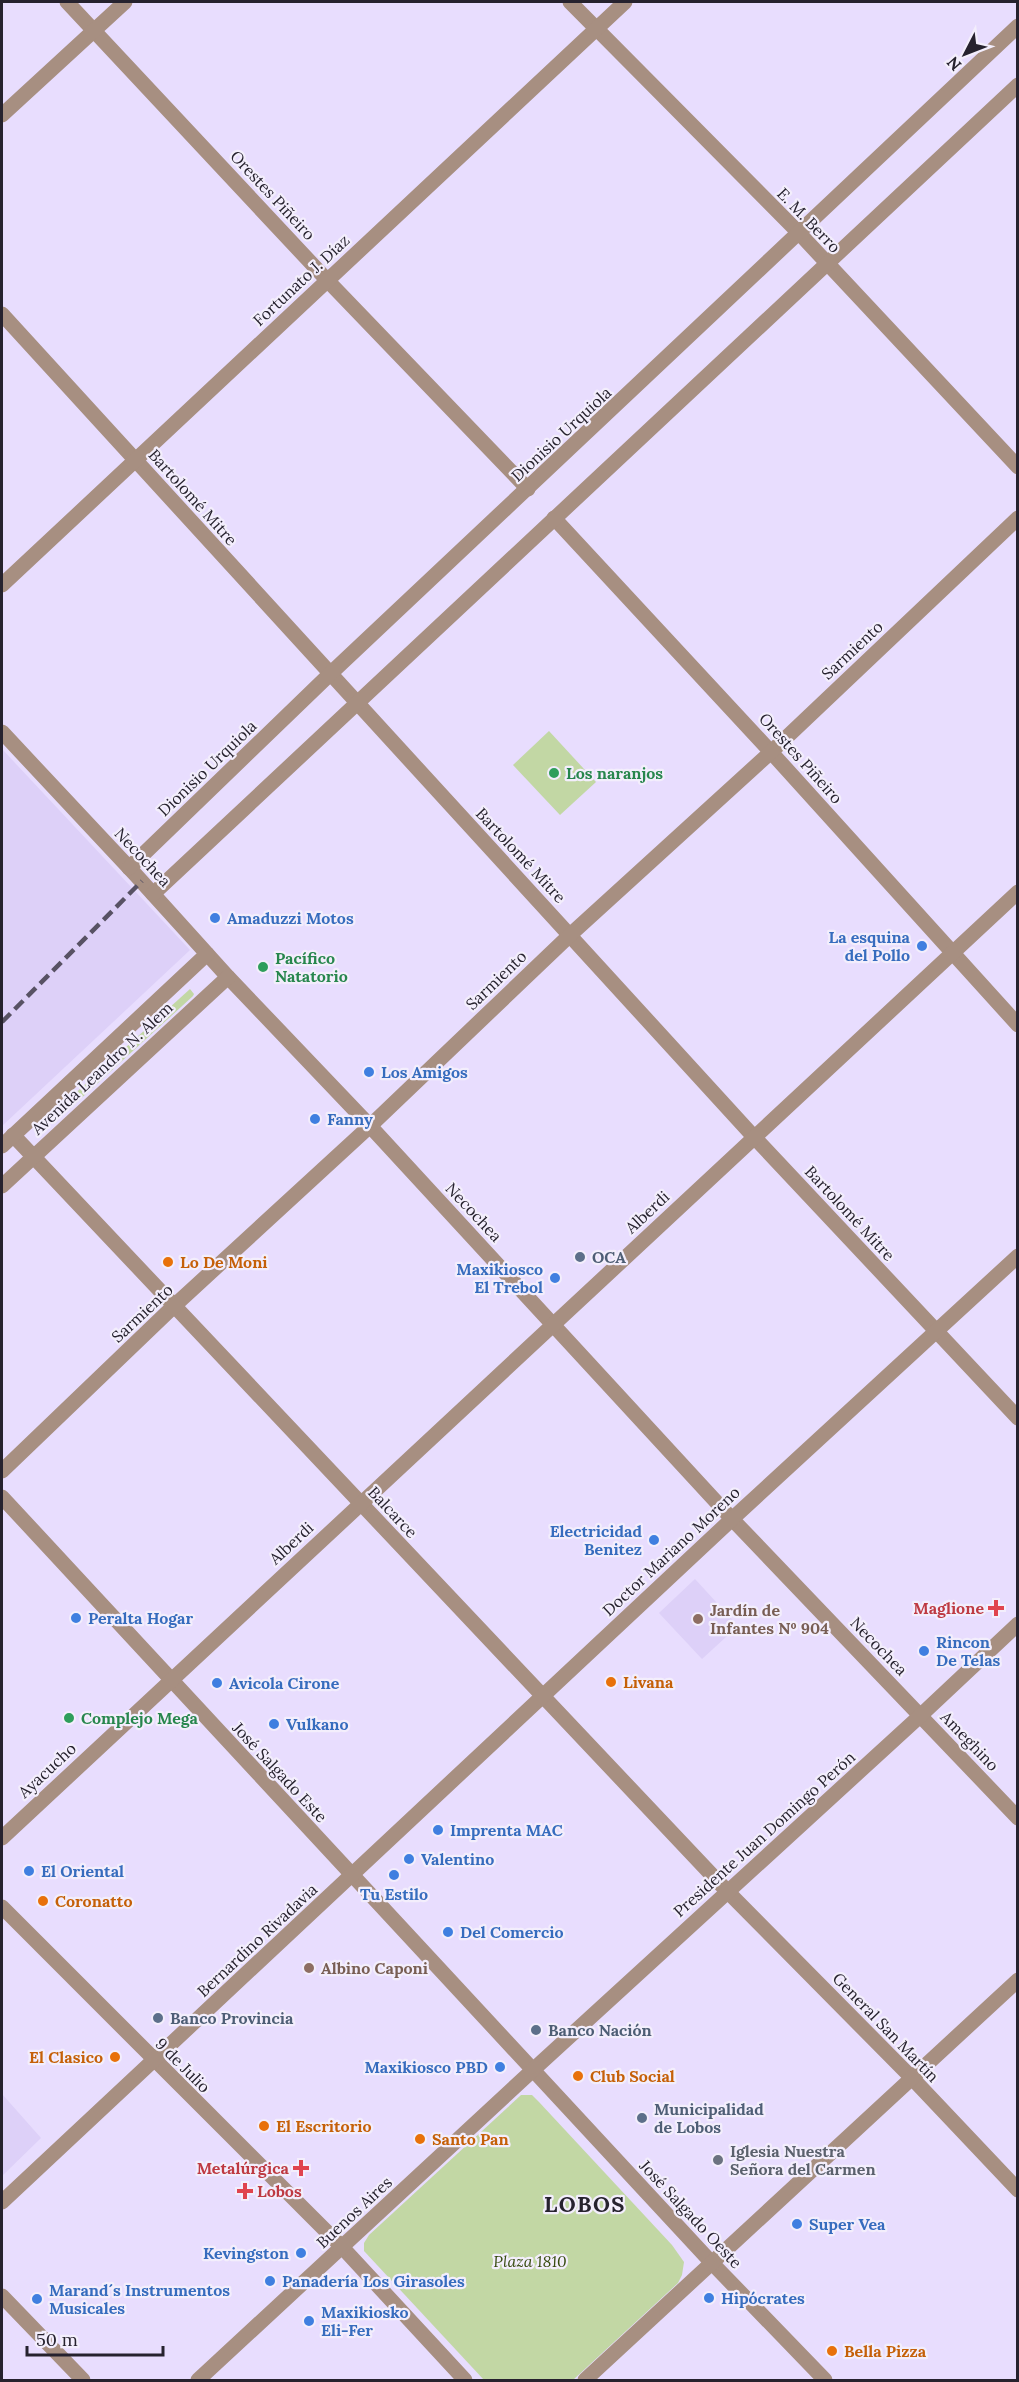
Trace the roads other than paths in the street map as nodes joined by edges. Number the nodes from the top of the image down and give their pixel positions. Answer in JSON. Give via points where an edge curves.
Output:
{"nodes":[{"id":1,"x":67,"y":2,"type":"edge"},
{"id":2,"x":125,"y":2,"type":"edge"},
{"id":3,"x":570,"y":2,"type":"edge"},
{"id":4,"x":625,"y":2,"type":"edge"},
{"id":5,"x":1017,"y":26,"type":"edge"},
{"id":6,"x":596,"y":29,"type":"junction"},
{"id":7,"x":94,"y":30,"type":"junction"},
{"id":8,"x":1017,"y":86,"type":"edge"},
{"id":9,"x":2,"y":115,"type":"edge"},
{"id":10,"x":799,"y":233,"type":"junction"},
{"id":11,"x":827,"y":264,"type":"junction"},
{"id":12,"x":327,"y":280,"type":"junction"},
{"id":13,"x":2,"y":314,"type":"edge"},
{"id":14,"x":135,"y":460,"type":"junction"},
{"id":15,"x":1017,"y":467,"type":"edge"},
{"id":16,"x":528,"y":489,"type":"junction"},
{"id":17,"x":1017,"y":518,"type":"edge"},
{"id":18,"x":554,"y":519,"type":"junction"},
{"id":19,"x":2,"y":585,"type":"edge"},
{"id":20,"x":330,"y":674,"type":"junction"},
{"id":21,"x":357,"y":704,"type":"junction"},
{"id":22,"x":2,"y":732,"type":"edge"},
{"id":23,"x":771,"y":752,"type":"junction"},
{"id":24,"x":129,"y":868,"type":"junction"},
{"id":25,"x":1017,"y":892,"type":"edge"},
{"id":26,"x":153,"y":894,"type":"junction"},
{"id":27,"x":570,"y":935,"type":"junction"},
{"id":28,"x":952,"y":953,"type":"junction"},
{"id":29,"x":207,"y":954,"type":"junction"},
{"id":30,"x":228,"y":977,"type":"junction"},
{"id":31,"x":1017,"y":1025,"type":"edge"},
{"id":32,"x":370,"y":1126,"type":"junction"},
{"id":33,"x":754,"y":1137,"type":"junction"},
{"id":34,"x":7,"y":1141,"type":"edge"},
{"id":35,"x":33,"y":1157,"type":"junction"},
{"id":36,"x":2,"y":1186,"type":"edge"},
{"id":37,"x":1017,"y":1256,"type":"edge"},
{"id":38,"x":174,"y":1306,"type":"junction"},
{"id":39,"x":553,"y":1325,"type":"junction"},
{"id":40,"x":936,"y":1330,"type":"junction"},
{"id":41,"x":1017,"y":1418,"type":"edge"},
{"id":42,"x":2,"y":1471,"type":"edge"},
{"id":43,"x":2,"y":1497,"type":"edge"},
{"id":44,"x":360,"y":1503,"type":"junction"},
{"id":45,"x":732,"y":1519,"type":"junction"},
{"id":46,"x":1017,"y":1624,"type":"edge"},
{"id":47,"x":170,"y":1680,"type":"junction"},
{"id":48,"x":543,"y":1696,"type":"junction"},
{"id":49,"x":920,"y":1716,"type":"junction"},
{"id":50,"x":1017,"y":1818,"type":"edge"},
{"id":51,"x":2,"y":1838,"type":"edge"},
{"id":52,"x":352,"y":1875,"type":"junction"},
{"id":53,"x":727,"y":1891,"type":"junction"},
{"id":54,"x":2,"y":1907,"type":"edge"},
{"id":55,"x":1017,"y":1980,"type":"edge"},
{"id":56,"x":154,"y":2062,"type":"junction"},
{"id":57,"x":534,"y":2069,"type":"junction"},
{"id":58,"x":912,"y":2078,"type":"junction"},
{"id":59,"x":1017,"y":2190,"type":"edge"},
{"id":60,"x":2,"y":2202,"type":"edge"},
{"id":61,"x":342,"y":2247,"type":"junction"},
{"id":62,"x":711,"y":2262,"type":"junction"},
{"id":63,"x":2,"y":2296,"type":"edge"},
{"id":64,"x":83,"y":2380,"type":"edge"},
{"id":65,"x":198,"y":2380,"type":"edge"},
{"id":66,"x":465,"y":2380,"type":"edge"},
{"id":67,"x":585,"y":2380,"type":"edge"},
{"id":68,"x":825,"y":2380,"type":"edge"}],
"edges":[{"from":1,"to":7,"type":"street","name":"Orestes Piñeiro"},
{"from":2,"to":7,"type":"street"},
{"from":3,"to":6,"type":"street","name":"E. M. Berro"},
{"from":4,"to":6,"type":"street","name":"Fortunato J. Díaz"},
{"from":5,"to":10,"type":"street","name":"Dionisio Urquiola"},
{"from":6,"to":10,"type":"street","name":"E. M. Berro"},
{"from":6,"to":12,"type":"street","name":"Fortunato J. Díaz"},
{"from":7,"to":9,"type":"street"},
{"from":7,"to":12,"type":"street","name":"Orestes Piñeiro"},
{"from":8,"to":11,"type":"street"},
{"from":10,"to":11,"type":"street","name":"E. M. Berro"},
{"from":10,"to":16,"type":"street","name":"Dionisio Urquiola"},
{"from":11,"to":15,"type":"street","name":"E. M. Berro"},
{"from":11,"to":18,"type":"street"},
{"from":12,"to":14,"type":"street","name":"Fortunato J. Díaz"},
{"from":12,"to":16,"type":"street","name":"Orestes Piñeiro"},
{"from":13,"to":14,"type":"street","name":"Bartolomé Mitre"},
{"from":14,"to":19,"type":"street","name":"Fortunato J. Díaz"},
{"from":14,"to":20,"type":"street","name":"Bartolomé Mitre"},
{"from":16,"to":20,"type":"street","name":"Dionisio Urquiola"},
{"from":17,"to":23,"type":"street","name":"Sarmiento"},
{"from":18,"to":21,"type":"street"},
{"from":18,"to":23,"type":"street","name":"Orestes Piñeiro"},
{"from":20,"to":21,"type":"street","name":"Bartolomé Mitre"},
{"from":20,"to":24,"type":"street","name":"Dionisio Urquiola"},
{"from":21,"to":26,"type":"street"},
{"from":21,"to":27,"type":"street","name":"Bartolomé Mitre"},
{"from":22,"to":24,"type":"street","name":"Necochea"},
{"from":23,"to":27,"type":"street","name":"Sarmiento"},
{"from":23,"to":28,"type":"street","name":"Orestes Piñeiro"},
{"from":24,"to":26,"type":"street","name":"Necochea"},
{"from":25,"to":28,"type":"street","name":"Alberdi"},
{"from":26,"to":29,"type":"street","name":"Necochea"},
{"from":27,"to":32,"type":"street","name":"Sarmiento"},
{"from":27,"to":33,"type":"street","name":"Bartolomé Mitre"},
{"from":28,"to":31,"type":"street","name":"Orestes Piñeiro"},
{"from":28,"to":33,"type":"street","name":"Alberdi"},
{"from":29,"to":30,"type":"street","name":"Necochea"},
{"from":29,"to":34,"type":"street","name":"Avenida Leandro N. Alem"},
{"from":30,"to":32,"type":"street","name":"Necochea"},
{"from":30,"to":35,"type":"street","name":"Avenida Leandro N. Alem"},
{"from":32,"to":38,"type":"street","name":"Sarmiento"},
{"from":32,"to":39,"type":"street","name":"Necochea"},
{"from":33,"to":39,"type":"street","name":"Alberdi"},
{"from":33,"to":40,"type":"street","name":"Bartolomé Mitre"},
{"from":34,"to":35,"type":"street","name":"Balcarce"},
{"from":35,"to":36,"type":"street","name":"Avenida Leandro N. Alem"},
{"from":35,"to":38,"type":"street","name":"Balcarce"},
{"from":37,"to":40,"type":"street","name":"Doctor Mariano Moreno"},
{"from":38,"to":42,"type":"street","name":"Sarmiento"},
{"from":38,"to":44,"type":"street","name":"Balcarce"},
{"from":39,"to":44,"type":"street","name":"Alberdi"},
{"from":39,"to":45,"type":"street","name":"Necochea"},
{"from":40,"to":41,"type":"street","name":"Bartolomé Mitre"},
{"from":40,"to":45,"type":"street","name":"Doctor Mariano Moreno"},
{"from":43,"to":47,"type":"street","name":"José Salgado Este"},
{"from":44,"to":47,"type":"street","name":"Alberdi"},
{"from":44,"to":48,"type":"street","name":"Balcarce"},
{"from":45,"to":48,"type":"street","name":"Doctor Mariano Moreno"},
{"from":45,"to":49,"type":"street","name":"Necochea"},
{"from":46,"to":49,"type":"street","name":"Presidente Juan Domingo Perón"},
{"from":47,"to":51,"type":"street","name":"Ayacucho"},
{"from":47,"to":52,"type":"street","name":"José Salgado Este"},
{"from":48,"to":52,"type":"street","name":"Doctor Mariano Moreno"},
{"from":48,"to":53,"type":"street","name":"Balcarce"},
{"from":49,"to":50,"type":"street","name":"Ameghino"},
{"from":49,"to":53,"type":"street","name":"Presidente Juan Domingo Perón"},
{"from":52,"to":56,"type":"street","name":"Bernardino Rivadavia"},
{"from":52,"to":57,"type":"street","name":"José Salgado Este"},
{"from":53,"to":57,"type":"street","name":"Presidente Juan Domingo Perón"},
{"from":53,"to":58,"type":"street","name":"General San Martín"},
{"from":54,"to":56,"type":"street","name":"9 de Julio"},
{"from":55,"to":58,"type":"street"},
{"from":56,"to":60,"type":"street","name":"Bernardino Rivadavia"},
{"from":56,"to":61,"type":"street","name":"9 de Julio"},
{"from":57,"to":61,"type":"street","name":"Buenos Aires"},
{"from":57,"to":62,"type":"street","name":"José Salgado Oeste"},
{"from":58,"to":59,"type":"street","name":"General San Martín"},
{"from":58,"to":62,"type":"street"},
{"from":61,"to":65,"type":"street","name":"Buenos Aires"},
{"from":61,"to":66,"type":"street","name":"9 de Julio"},
{"from":62,"to":67,"type":"street"},
{"from":62,"to":68,"type":"street","name":"José Salgado Oeste"},
{"from":63,"to":64,"type":"street"}]}
